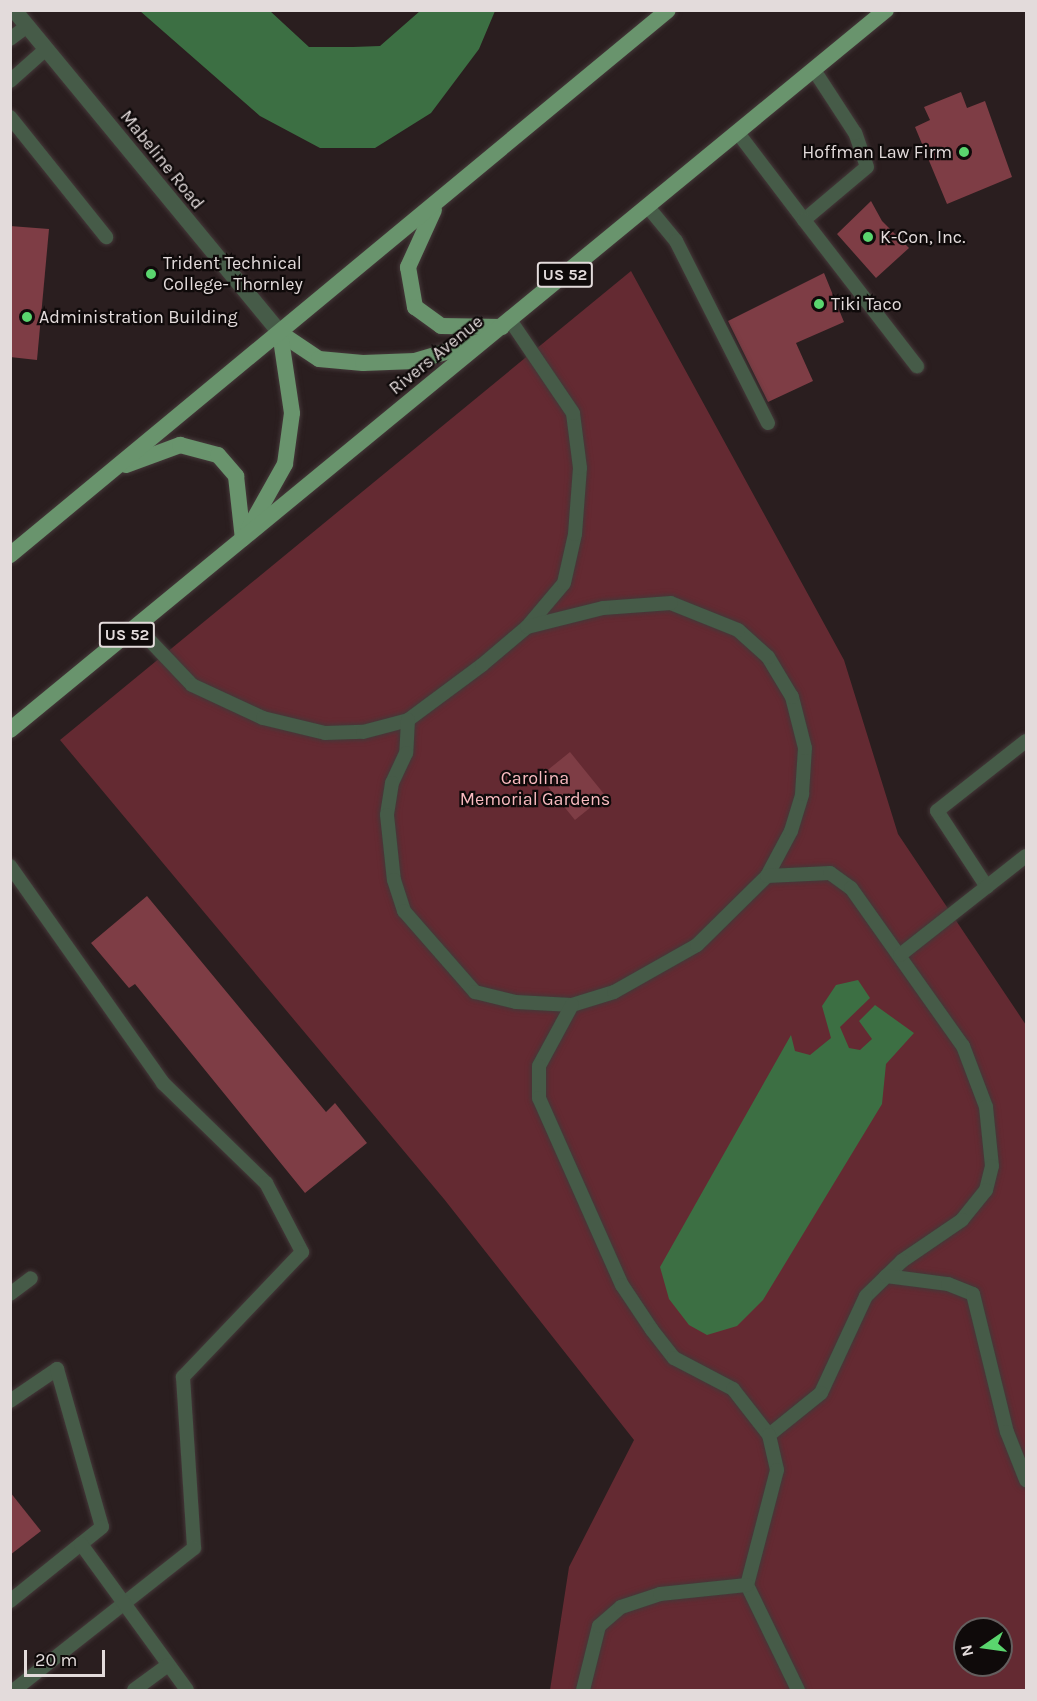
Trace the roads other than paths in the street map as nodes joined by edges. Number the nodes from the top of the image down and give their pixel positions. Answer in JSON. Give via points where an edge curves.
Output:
{"nodes":[{"id":1,"x":14,"y":10,"type":"edge"},
{"id":2,"x":668,"y":10,"type":"edge"},
{"id":3,"x":886,"y":10,"type":"edge"},
{"id":4,"x":27,"y":26,"type":"junction"},
{"id":5,"x":10,"y":39,"type":"edge"},
{"id":6,"x":46,"y":49,"type":"junction"},
{"id":7,"x":814,"y":70,"type":"junction"},
{"id":8,"x":10,"y":81,"type":"edge"},
{"id":9,"x":11,"y":120,"type":"edge"},
{"id":10,"x":738,"y":133,"type":"junction"},
{"id":11,"x":437,"y":203,"type":"junction"},
{"id":12,"x":648,"y":207,"type":"junction"},
{"id":13,"x":804,"y":220,"type":"junction"},
{"id":14,"x":106,"y":237,"type":"dead end"},
{"id":15,"x":506,"y":323,"type":"junction"},
{"id":16,"x":280,"y":333,"type":"junction"},
{"id":17,"x":486,"y":340,"type":"junction"},
{"id":18,"x":917,"y":366,"type":"dead end"},
{"id":19,"x":768,"y":423,"type":"dead end"},
{"id":20,"x":114,"y":470,"type":"junction"},
{"id":21,"x":243,"y":539,"type":"junction"},
{"id":22,"x":10,"y":555,"type":"edge"},
{"id":23,"x":137,"y":627,"type":"junction"},
{"id":24,"x":527,"y":627,"type":"junction"},
{"id":25,"x":408,"y":720,"type":"junction"},
{"id":26,"x":10,"y":730,"type":"edge"},
{"id":27,"x":1026,"y":741,"type":"edge"},
{"id":28,"x":1026,"y":856,"type":"edge"},
{"id":29,"x":10,"y":866,"type":"edge"},
{"id":30,"x":767,"y":876,"type":"junction"},
{"id":31,"x":987,"y":887,"type":"junction"},
{"id":32,"x":900,"y":955,"type":"junction"},
{"id":33,"x":572,"y":1005,"type":"junction"},
{"id":34,"x":886,"y":1276,"type":"junction"},
{"id":35,"x":31,"y":1278,"type":"dead end"},
{"id":36,"x":10,"y":1294,"type":"edge"},
{"id":37,"x":10,"y":1401,"type":"edge"},
{"id":38,"x":769,"y":1435,"type":"junction"},
{"id":39,"x":1026,"y":1480,"type":"edge"},
{"id":40,"x":81,"y":1544,"type":"junction"},
{"id":41,"x":747,"y":1585,"type":"junction"},
{"id":42,"x":10,"y":1601,"type":"edge"},
{"id":43,"x":126,"y":1605,"type":"junction"},
{"id":44,"x":168,"y":1665,"type":"junction"},
{"id":45,"x":14,"y":1690,"type":"edge"},
{"id":46,"x":134,"y":1690,"type":"edge"},
{"id":47,"x":187,"y":1690,"type":"edge"},
{"id":48,"x":583,"y":1690,"type":"edge"},
{"id":49,"x":798,"y":1690,"type":"edge"}],
"edges":[{"from":1,"to":4,"type":"street","name":"Mabeline Road"},
{"from":2,"to":11,"type":"main road"},
{"from":3,"to":7,"type":"main road","name":"Rivers Avenue","number":"US 52"},
{"from":4,"to":5,"type":"lane"},
{"from":4,"to":6,"type":"street","name":"Mabeline Road"},
{"from":6,"to":8,"type":"lane"},
{"from":6,"to":16,"type":"street","name":"Mabeline Road"},
{"from":7,"to":10,"type":"main road","name":"Rivers Avenue","number":"US 52"},
{"from":7,"to":13,"type":"lane","via":[[855,133],[867,167]]},
{"from":9,"to":14,"type":"lane"},
{"from":10,"to":12,"type":"main road","name":"Rivers Avenue","number":"US 52"},
{"from":10,"to":13,"type":"lane"},
{"from":11,"to":15,"type":"main road","via":[[408,267],[415,307],[441,326]]},
{"from":11,"to":16,"type":"main road"},
{"from":12,"to":15,"type":"main road","name":"Rivers Avenue","number":"US 52"},
{"from":12,"to":19,"type":"lane","via":[[676,241]]},
{"from":13,"to":18,"type":"lane"},
{"from":15,"to":17,"type":"main road","name":"Rivers Avenue","number":"US 52"},
{"from":15,"to":24,"type":"lane","via":[[553,376],[573,413],[579,437],[572,563],[564,583]]},
{"from":16,"to":17,"type":"main road","via":[[320,358],[363,363],[415,361]]},
{"from":16,"to":20,"type":"main road"},
{"from":16,"to":21,"type":"main road","via":[[292,413],[285,464]]},
{"from":17,"to":21,"type":"main road","name":"Rivers Avenue","number":"US 52"},
{"from":20,"to":21,"type":"main road","via":[[180,445],[218,455],[236,476]]},
{"from":20,"to":22,"type":"main road"},
{"from":21,"to":23,"type":"main road","name":"Rivers Avenue","number":"US 52"},
{"from":23,"to":25,"type":"lane","via":[[192,685],[263,718],[325,733],[363,732]]},
{"from":23,"to":26,"type":"main road","name":"Rivers Avenue","number":"US 52"},
{"from":24,"to":25,"type":"lane"},
{"from":24,"to":30,"type":"lane","via":[[603,608],[671,603],[738,630],[768,657],[792,697],[805,748],[802,794],[791,831]]},
{"from":25,"to":33,"type":"lane","via":[[406,753],[392,783],[387,815],[394,880],[404,911],[475,992],[516,1002]]},
{"from":27,"to":31,"type":"lane","via":[[937,811]]},
{"from":28,"to":31,"type":"lane"},
{"from":29,"to":43,"type":"lane","via":[[163,1083],[266,1183],[302,1252],[183,1377],[194,1548]]},
{"from":30,"to":32,"type":"lane","via":[[830,873],[851,888]]},
{"from":30,"to":33,"type":"lane","via":[[697,945],[614,992]]},
{"from":31,"to":32,"type":"lane"},
{"from":32,"to":34,"type":"lane","via":[[963,1046],[986,1107],[992,1166],[986,1190],[962,1220]]},
{"from":33,"to":38,"type":"lane","via":[[538,1066],[539,1098],[622,1285],[674,1358],[733,1389]]},
{"from":34,"to":38,"type":"lane","via":[[866,1296],[821,1393]]},
{"from":34,"to":39,"type":"lane","via":[[948,1284],[973,1294],[1007,1432]]},
{"from":35,"to":36,"type":"lane"},
{"from":37,"to":40,"type":"lane","via":[[57,1369],[102,1527]]},
{"from":38,"to":41,"type":"lane","via":[[777,1470]]},
{"from":40,"to":42,"type":"lane"},
{"from":40,"to":43,"type":"lane"},
{"from":41,"to":48,"type":"lane","via":[[660,1594],[621,1607],[599,1626]]},
{"from":41,"to":49,"type":"lane"},
{"from":43,"to":44,"type":"lane"},
{"from":43,"to":45,"type":"lane"},
{"from":44,"to":46,"type":"lane"},
{"from":44,"to":47,"type":"lane"}]}
